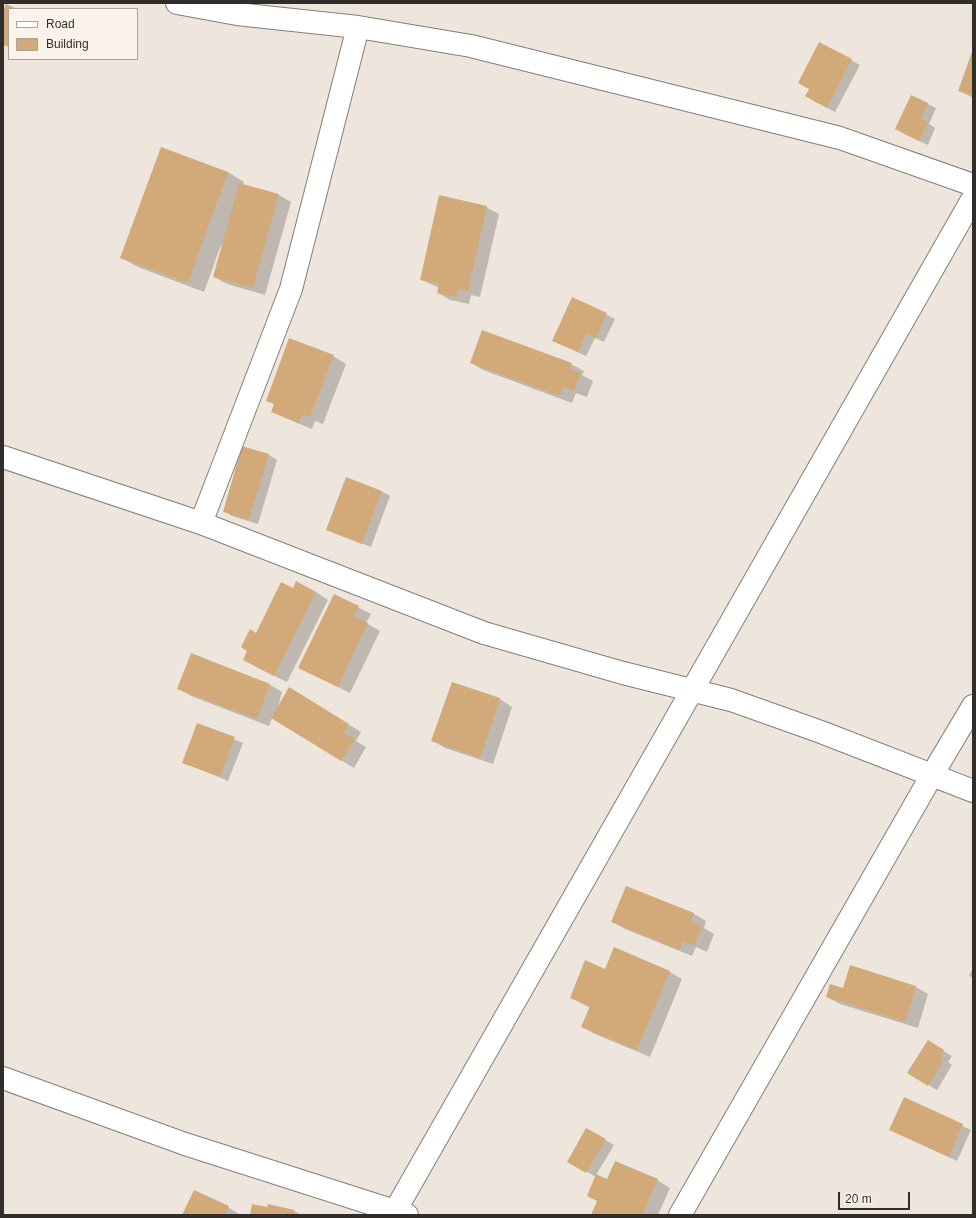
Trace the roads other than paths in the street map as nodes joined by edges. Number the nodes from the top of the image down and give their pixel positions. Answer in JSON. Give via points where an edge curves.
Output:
{"nodes":[{"id":1,"x":177,"y":3,"type":"edge"},
{"id":2,"x":358,"y":27,"type":"junction"},
{"id":3,"x":973,"y":184,"type":"edge"},
{"id":4,"x":973,"y":198,"type":"edge"},
{"id":5,"x":3,"y":458,"type":"edge"},
{"id":6,"x":201,"y":523,"type":"junction"},
{"id":7,"x":692,"y":690,"type":"junction"},
{"id":8,"x":973,"y":706,"type":"edge"},
{"id":9,"x":932,"y":775,"type":"junction"},
{"id":10,"x":973,"y":791,"type":"edge"},
{"id":11,"x":3,"y":1078,"type":"edge"},
{"id":12,"x":401,"y":1213,"type":"edge"},
{"id":13,"x":680,"y":1215,"type":"edge"}],
"edges":[{"from":1,"to":2,"type":"street","via":[[237,14]]},
{"from":2,"to":3,"type":"street","via":[[472,46],[840,138]]},
{"from":2,"to":6,"type":"street","via":[[291,288]]},
{"from":4,"to":7,"type":"street"},
{"from":5,"to":6,"type":"street"},
{"from":6,"to":7,"type":"street","via":[[484,633]]},
{"from":7,"to":9,"type":"street","via":[[731,700]]},
{"from":7,"to":12,"type":"street"},
{"from":8,"to":9,"type":"street"},
{"from":9,"to":10,"type":"street"},
{"from":9,"to":13,"type":"street"},
{"from":11,"to":12,"type":"street","via":[[186,1144]]}]}
